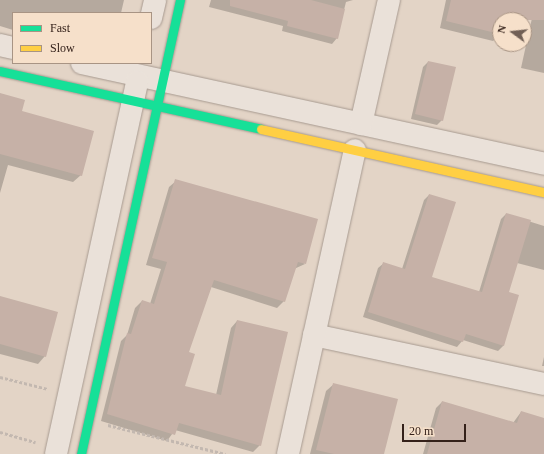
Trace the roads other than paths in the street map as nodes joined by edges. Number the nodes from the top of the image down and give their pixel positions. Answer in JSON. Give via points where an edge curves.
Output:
{"nodes":[{"id":1,"x":155,"y":0,"type":"edge"},
{"id":2,"x":180,"y":0,"type":"edge"},
{"id":3,"x":388,"y":0,"type":"edge"},
{"id":4,"x":152,"y":14,"type":"edge"},
{"id":5,"x":0,"y":45,"type":"edge"},
{"id":6,"x":12,"y":48,"type":"edge"},
{"id":7,"x":92,"y":64,"type":"edge"},
{"id":8,"x":140,"y":69,"type":"edge"},
{"id":9,"x":0,"y":71,"type":"edge"},
{"id":10,"x":162,"y":80,"type":"junction"},
{"id":11,"x":133,"y":100,"type":"junction"},
{"id":12,"x":157,"y":105,"type":"junction"},
{"id":13,"x":361,"y":124,"type":"junction"},
{"id":14,"x":355,"y":150,"type":"junction"},
{"id":15,"x":544,"y":164,"type":"edge"},
{"id":16,"x":544,"y":192,"type":"edge"},
{"id":17,"x":314,"y":334,"type":"junction"},
{"id":18,"x":544,"y":384,"type":"edge"},
{"id":19,"x":57,"y":451,"type":"edge"},
{"id":20,"x":81,"y":454,"type":"edge"},
{"id":21,"x":288,"y":454,"type":"edge"}],
"edges":[{"from":1,"to":4,"type":"street"},
{"from":2,"to":10,"type":"street"},
{"from":3,"to":13,"type":"street"},
{"from":5,"to":6,"type":"street"},
{"from":7,"to":8,"type":"street"},
{"from":8,"to":10,"type":"street"},
{"from":8,"to":11,"type":"street"},
{"from":9,"to":11,"type":"street"},
{"from":10,"to":12,"type":"street"},
{"from":10,"to":13,"type":"street"},
{"from":11,"to":12,"type":"street"},
{"from":11,"to":19,"type":"street"},
{"from":12,"to":14,"type":"street"},
{"from":12,"to":20,"type":"street"},
{"from":13,"to":15,"type":"street"},
{"from":14,"to":16,"type":"street"},
{"from":14,"to":17,"type":"street"},
{"from":17,"to":18,"type":"street"},
{"from":17,"to":21,"type":"street"}]}
